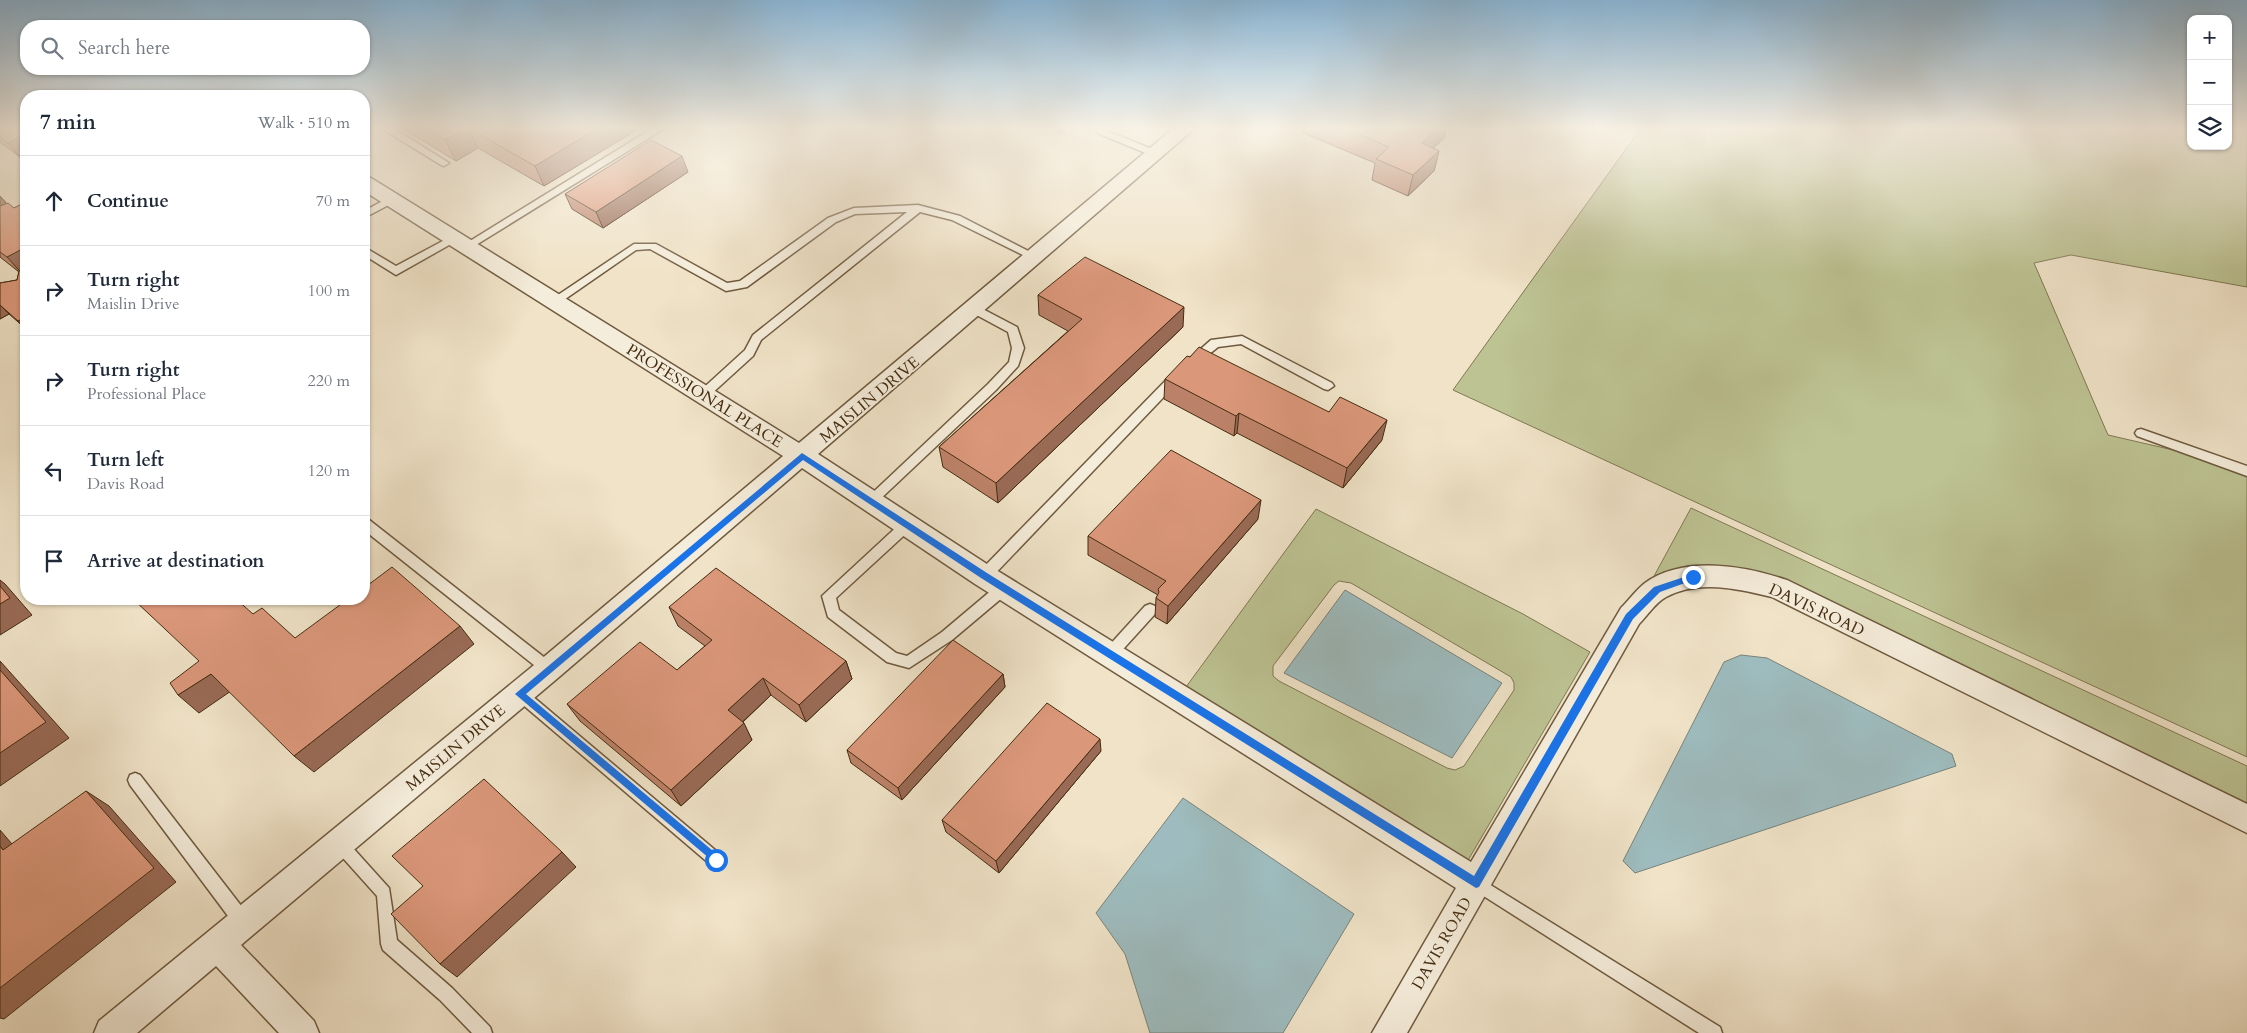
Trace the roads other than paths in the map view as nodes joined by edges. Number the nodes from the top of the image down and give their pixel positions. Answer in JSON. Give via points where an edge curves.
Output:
{"nodes":[{"id":1,"x":576,"y":176,"type":"edge"},
{"id":2,"x":1130,"y":176,"type":"edge"},
{"id":3,"x":370,"y":186,"type":"edge"},
{"id":4,"x":392,"y":199,"type":"junction"},
{"id":5,"x":918,"y":208,"type":"junction"},
{"id":6,"x":370,"y":212,"type":"edge"},
{"id":7,"x":461,"y":242,"type":"junction"},
{"id":8,"x":370,"y":254,"type":"edge"},
{"id":9,"x":1035,"y":257,"type":"junction"},
{"id":10,"x":554,"y":301,"type":"junction"},
{"id":11,"x":975,"y":309,"type":"junction"},
{"id":12,"x":1328,"y":386,"type":"dead end"},
{"id":13,"x":704,"y":394,"type":"junction"},
{"id":14,"x":2141,"y":434,"type":"dead end"},
{"id":15,"x":802,"y":456,"type":"junction"},
{"id":16,"x":2247,"y":471,"type":"edge"},
{"id":17,"x":871,"y":501,"type":"junction"},
{"id":18,"x":907,"y":525,"type":"junction"},
{"id":19,"x":370,"y":528,"type":"edge"},
{"id":20,"x":994,"y":582,"type":"junction"},
{"id":21,"x":1150,"y":610,"type":"dead end"},
{"id":22,"x":1110,"y":653,"type":"junction"},
{"id":23,"x":549,"y":669,"type":"junction"},
{"id":24,"x":520,"y":694,"type":"junction"},
{"id":25,"x":135,"y":780,"type":"dead end"},
{"id":26,"x":2247,"y":819,"type":"edge"},
{"id":27,"x":339,"y":843,"type":"junction"},
{"id":28,"x":716,"y":860,"type":"dead end"},
{"id":29,"x":1476,"y":883,"type":"junction"},
{"id":30,"x":243,"y":922,"type":"junction"},
{"id":31,"x":217,"y":944,"type":"junction"},
{"id":32,"x":111,"y":1033,"type":"edge"},
{"id":33,"x":302,"y":1033,"type":"edge"},
{"id":34,"x":484,"y":1033,"type":"edge"},
{"id":35,"x":1389,"y":1033,"type":"edge"},
{"id":36,"x":1714,"y":1033,"type":"edge"}],
"edges":[{"from":1,"to":7,"type":"lane"},
{"from":2,"to":9,"type":"street","name":"MAISLIN DRIVE"},
{"from":3,"to":4,"type":"street","name":"PROFESSIONAL PLACE"},
{"from":4,"to":6,"type":"lane"},
{"from":4,"to":7,"type":"street","name":"PROFESSIONAL PLACE"},
{"from":5,"to":9,"type":"lane","via":[[956,218]]},
{"from":5,"to":10,"type":"lane","via":[[854,211],[832,220],[743,284],[726,287],[652,246],[634,248]]},
{"from":5,"to":13,"type":"lane","via":[[757,338],[749,353]]},
{"from":7,"to":8,"type":"lane","via":[[396,271]]},
{"from":7,"to":10,"type":"street","name":"PROFESSIONAL PLACE"},
{"from":9,"to":11,"type":"street","name":"MAISLIN DRIVE"},
{"from":10,"to":13,"type":"street","name":"PROFESSIONAL PLACE"},
{"from":11,"to":15,"type":"street","name":"MAISLIN DRIVE"},
{"from":11,"to":17,"type":"lane","via":[[1013,330],[1018,348],[1014,363]]},
{"from":12,"to":20,"type":"lane","via":[[1242,340],[1216,343],[1189,363],[1091,467]]},
{"from":13,"to":15,"type":"street","name":"PROFESSIONAL PLACE"},
{"from":14,"to":16,"type":"lane"},
{"from":15,"to":17,"type":"street","name":"PROFESSIONAL PLACE"},
{"from":15,"to":23,"type":"street","name":"MAISLIN DRIVE"},
{"from":17,"to":18,"type":"street","name":"PROFESSIONAL PLACE"},
{"from":18,"to":20,"type":"street","name":"PROFESSIONAL PLACE"},
{"from":18,"to":20,"type":"lane","via":[[829,596],[833,613],[892,658],[909,662],[947,636]]},
{"from":19,"to":23,"type":"lane"},
{"from":20,"to":22,"type":"street","name":"PROFESSIONAL PLACE"},
{"from":21,"to":22,"type":"lane"},
{"from":22,"to":29,"type":"street","name":"PROFESSIONAL PLACE"},
{"from":23,"to":24,"type":"street","name":"MAISLIN DRIVE"},
{"from":24,"to":27,"type":"street","name":"MAISLIN DRIVE"},
{"from":24,"to":28,"type":"lane"},
{"from":25,"to":30,"type":"lane"},
{"from":26,"to":29,"type":"street","name":"DAVIS ROAD","via":[[1778,588],[1740,578],[1693,577],[1657,590],[1630,616]]},
{"from":27,"to":30,"type":"street","name":"MAISLIN DRIVE"},
{"from":27,"to":34,"type":"lane","via":[[384,893],[389,944]]},
{"from":29,"to":35,"type":"street","name":"DAVIS ROAD"},
{"from":29,"to":36,"type":"lane"},
{"from":30,"to":31,"type":"street","name":"MAISLIN DRIVE"},
{"from":31,"to":32,"type":"street","name":"MAISLIN DRIVE"},
{"from":31,"to":33,"type":"street"}]}
